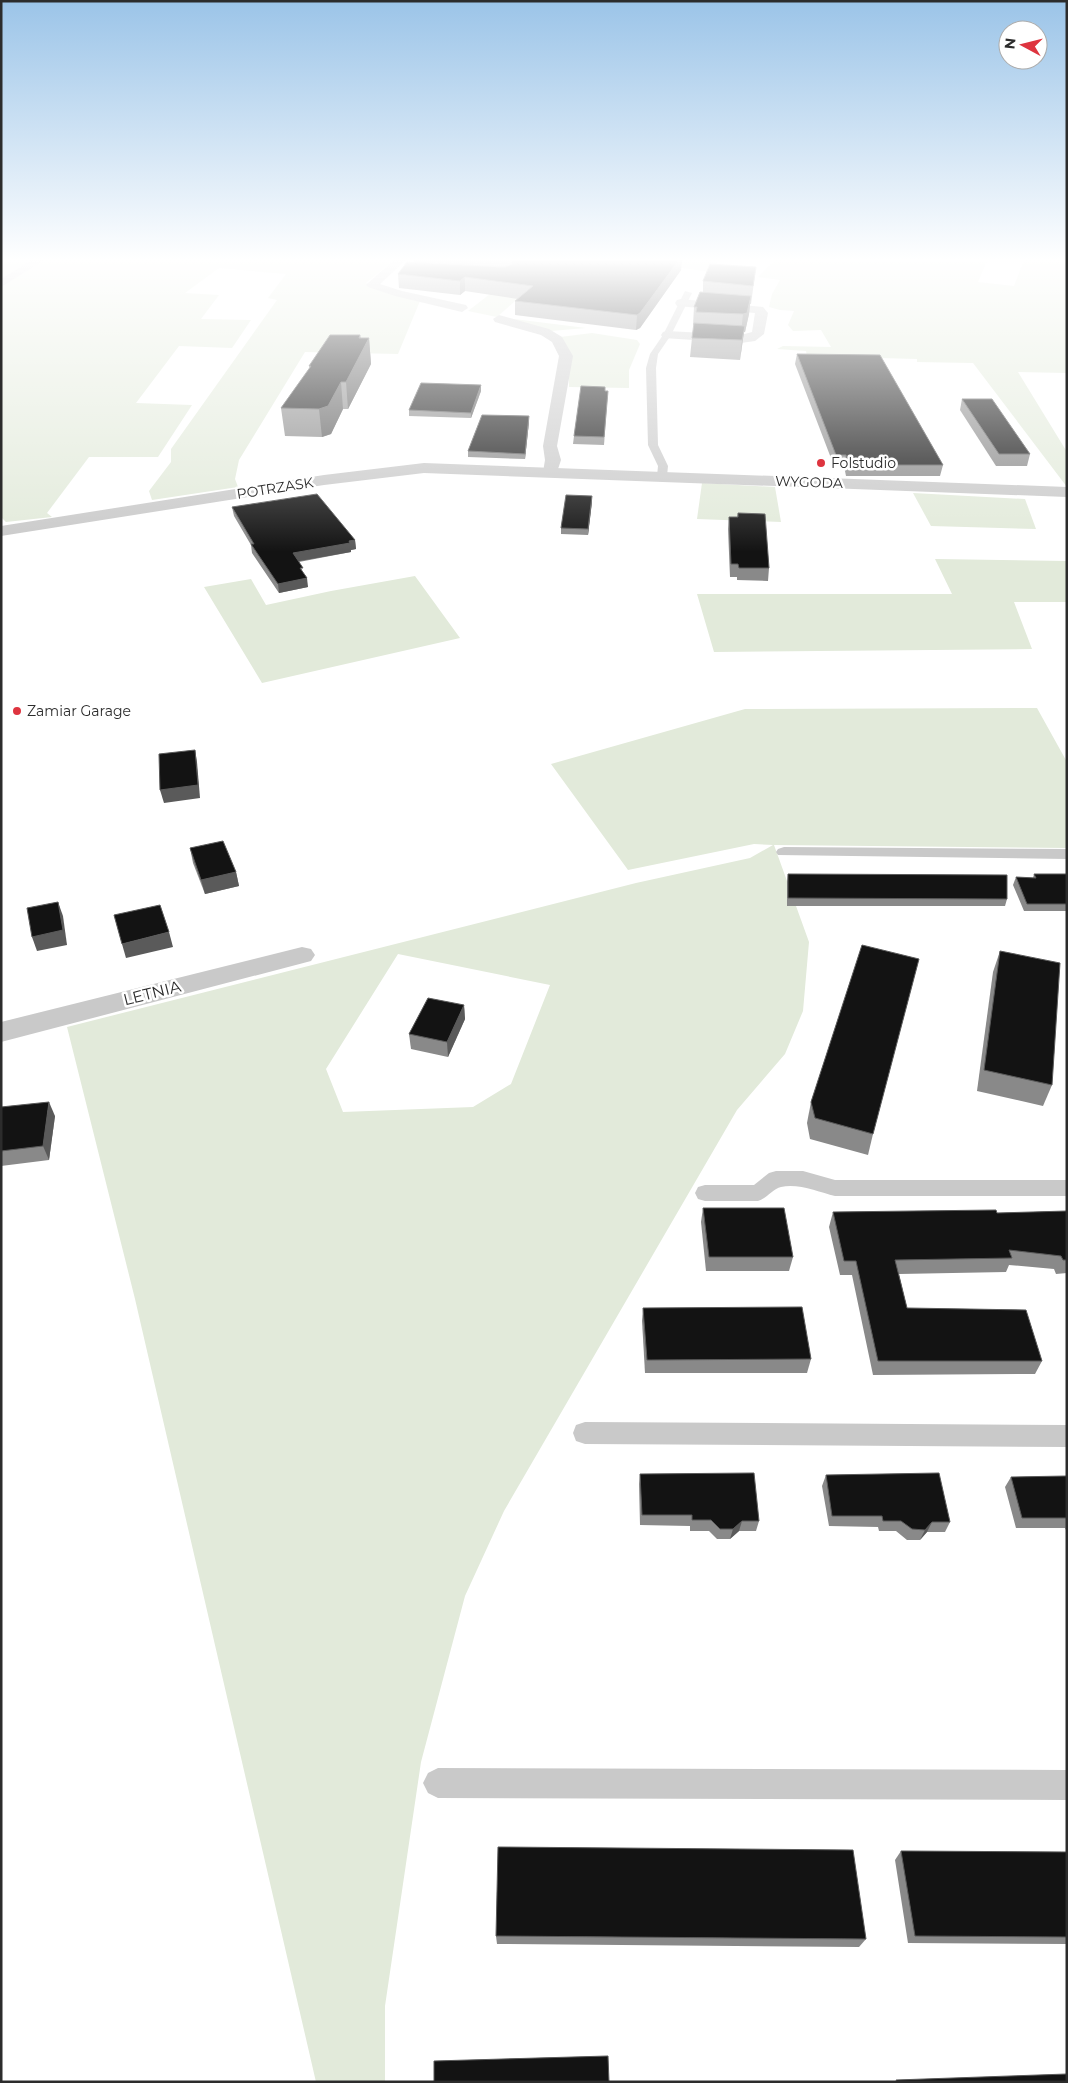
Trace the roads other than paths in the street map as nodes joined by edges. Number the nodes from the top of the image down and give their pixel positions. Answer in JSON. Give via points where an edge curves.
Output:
{"nodes":[{"id":1,"x":566,"y":357,"type":"edge"},
{"id":2,"x":653,"y":357,"type":"edge"},
{"id":3,"x":552,"y":472,"type":"junction"},
{"id":4,"x":662,"y":476,"type":"junction"},
{"id":5,"x":1067,"y":492,"type":"edge"},
{"id":6,"x":1,"y":531,"type":"edge"},
{"id":7,"x":784,"y":852,"type":"dead end"},
{"id":8,"x":1067,"y":854,"type":"edge"},
{"id":9,"x":302,"y":955,"type":"dead end"},
{"id":10,"x":1,"y":1032,"type":"edge"},
{"id":11,"x":1067,"y":1188,"type":"edge"},
{"id":12,"x":705,"y":1193,"type":"dead end"},
{"id":13,"x":585,"y":1434,"type":"dead end"},
{"id":14,"x":1067,"y":1436,"type":"edge"},
{"id":15,"x":438,"y":1783,"type":"dead end"},
{"id":16,"x":1067,"y":1785,"type":"edge"}],
"edges":[{"from":1,"to":3,"type":"street","via":[[550,446]]},
{"from":2,"to":4,"type":"lane","via":[[653,445],[663,466]]},
{"from":3,"to":4,"type":"street","name":"WYGODA"},
{"from":3,"to":6,"type":"street","name":"POTRZASK","via":[[424,468],[324,480]]},
{"from":4,"to":5,"type":"street","name":"WYGODA"},
{"from":7,"to":8,"type":"lane"},
{"from":9,"to":10,"type":"street","name":"LETNIA"},
{"from":11,"to":12,"type":"lane","via":[[835,1188],[803,1179],[776,1179],[758,1193]]},
{"from":13,"to":14,"type":"lane"},
{"from":15,"to":16,"type":"lane"}]}
